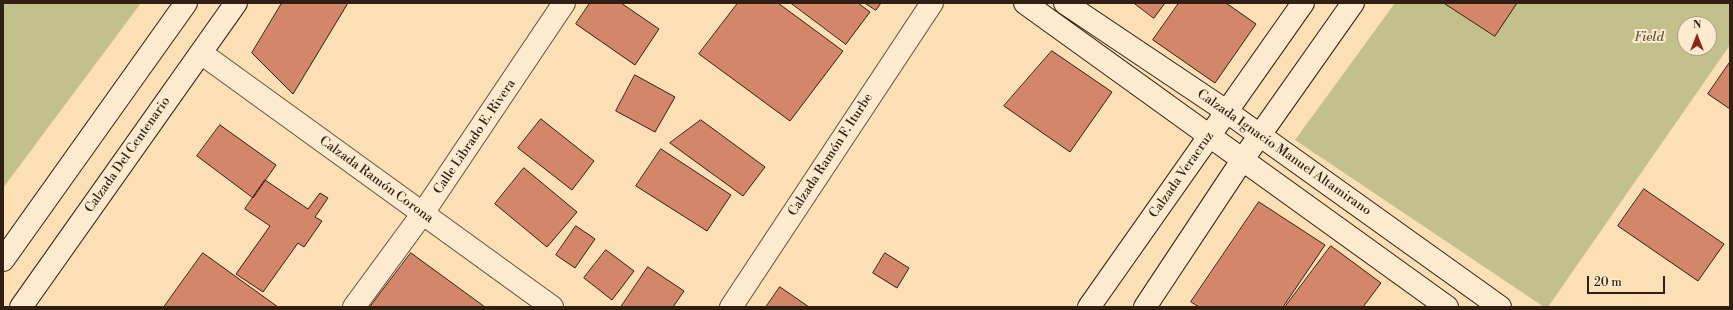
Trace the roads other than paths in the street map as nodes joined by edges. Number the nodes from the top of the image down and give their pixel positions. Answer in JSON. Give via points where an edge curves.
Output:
{"nodes":[{"id":1,"x":186,"y":3,"type":"edge"},
{"id":2,"x":236,"y":3,"type":"edge"},
{"id":3,"x":564,"y":3,"type":"edge"},
{"id":4,"x":932,"y":3,"type":"edge"},
{"id":5,"x":1025,"y":3,"type":"edge"},
{"id":6,"x":1065,"y":3,"type":"edge"},
{"id":7,"x":1303,"y":3,"type":"edge"},
{"id":8,"x":1352,"y":3,"type":"edge"},
{"id":9,"x":200,"y":53,"type":"junction"},
{"id":10,"x":1226,"y":111,"type":"junction"},
{"id":11,"x":1260,"y":135,"type":"junction"},
{"id":12,"x":1210,"y":136,"type":"junction"},
{"id":13,"x":1243,"y":159,"type":"junction"},
{"id":14,"x":423,"y":213,"type":"junction"},
{"id":15,"x":3,"y":260,"type":"edge"},
{"id":16,"x":21,"y":307,"type":"edge"},
{"id":17,"x":354,"y":307,"type":"edge"},
{"id":18,"x":552,"y":307,"type":"edge"},
{"id":19,"x":731,"y":307,"type":"edge"},
{"id":20,"x":1089,"y":307,"type":"edge"},
{"id":21,"x":1145,"y":307,"type":"edge"},
{"id":22,"x":1447,"y":307,"type":"edge"},
{"id":23,"x":1500,"y":307,"type":"edge"}],
"edges":[{"from":1,"to":15,"type":"street"},
{"from":2,"to":9,"type":"street","name":"Calzada Del Centenario"},
{"from":3,"to":14,"type":"street","name":"Calle Librado E. Rivera"},
{"from":4,"to":19,"type":"street","name":"Calzada Ramón F. Iturbe"},
{"from":5,"to":12,"type":"street"},
{"from":6,"to":10,"type":"street","name":"Calzada Ignacio Manuel Altamirano"},
{"from":7,"to":10,"type":"street","name":"Calzada Veracruz"},
{"from":8,"to":11,"type":"street"},
{"from":9,"to":14,"type":"street","name":"Calzada Ramón Corona"},
{"from":9,"to":16,"type":"street","name":"Calzada Del Centenario"},
{"from":10,"to":11,"type":"street","name":"Calzada Ignacio Manuel Altamirano"},
{"from":10,"to":12,"type":"street","name":"Calzada Veracruz"},
{"from":11,"to":13,"type":"street"},
{"from":11,"to":23,"type":"street","name":"Calzada Ignacio Manuel Altamirano"},
{"from":12,"to":13,"type":"street"},
{"from":12,"to":20,"type":"street","name":"Calzada Veracruz"},
{"from":13,"to":21,"type":"street"},
{"from":13,"to":22,"type":"street"},
{"from":14,"to":17,"type":"street","name":"Calle Librado E. Rivera"},
{"from":14,"to":18,"type":"street","name":"Calzada Ramón Corona"}]}
